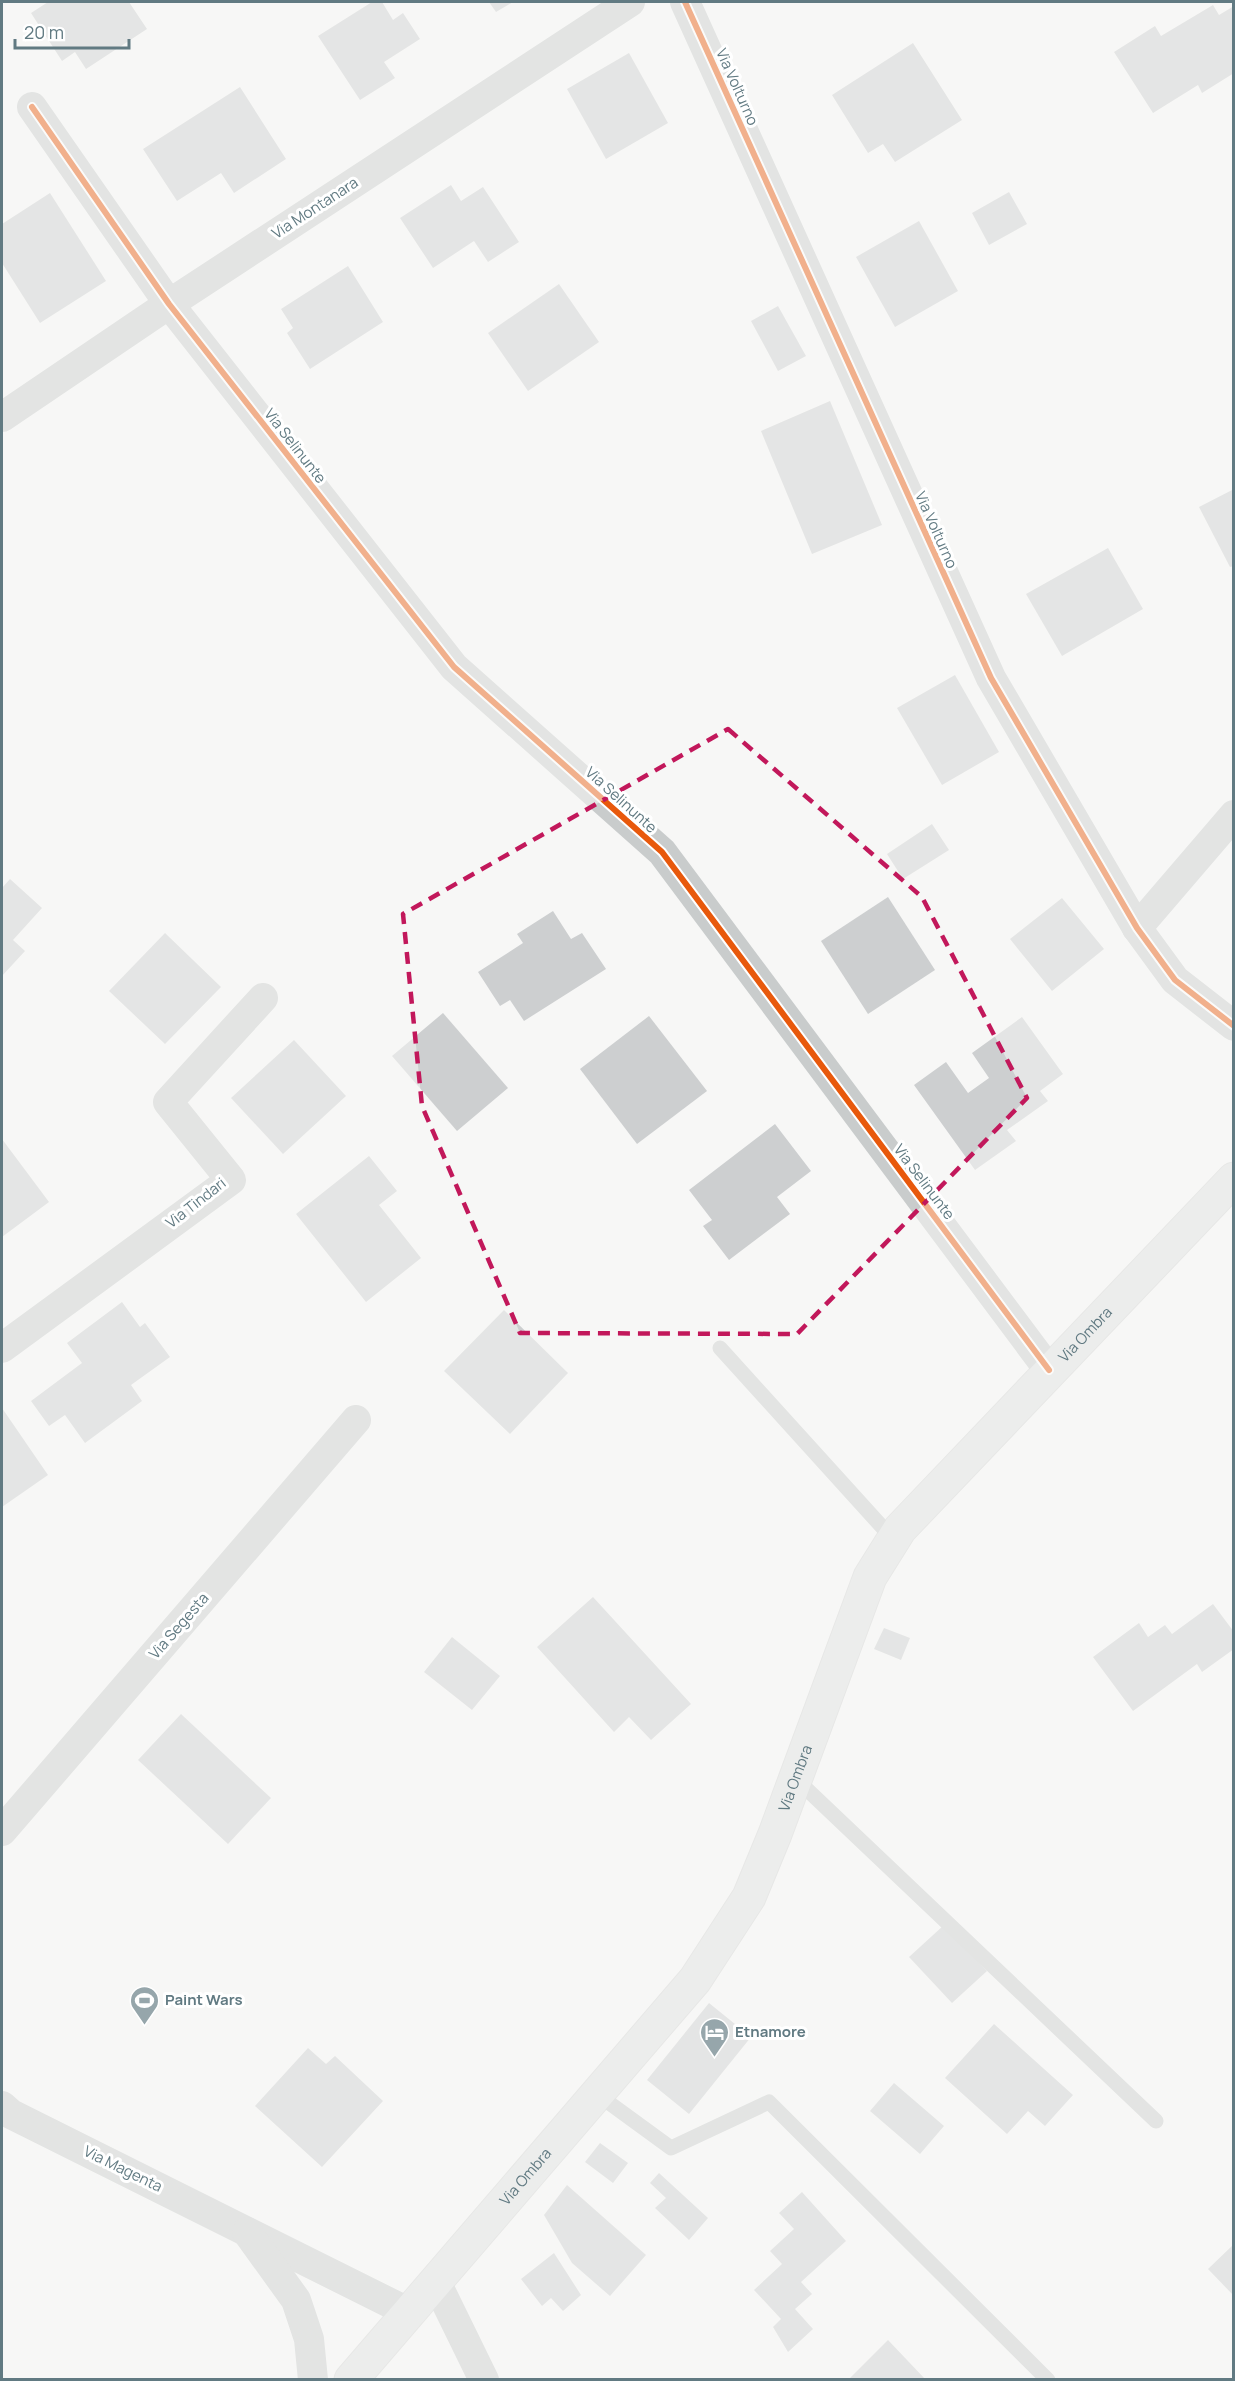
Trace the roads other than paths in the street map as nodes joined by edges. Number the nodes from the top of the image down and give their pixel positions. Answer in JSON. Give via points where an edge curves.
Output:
{"nodes":[{"id":1,"x":630,"y":2,"type":"edge"},
{"id":2,"x":685,"y":2,"type":"edge"},
{"id":3,"x":32,"y":107,"type":"dead end"},
{"id":4,"x":169,"y":304,"type":"junction"},
{"id":5,"x":2,"y":417,"type":"edge"},
{"id":6,"x":1233,"y":815,"type":"edge"},
{"id":7,"x":1137,"y":928,"type":"junction"},
{"id":8,"x":263,"y":998,"type":"dead end"},
{"id":9,"x":1233,"y":1026,"type":"edge"},
{"id":10,"x":1233,"y":1179,"type":"edge"},
{"id":11,"x":2,"y":1348,"type":"edge"},
{"id":12,"x":720,"y":1348,"type":"dead end"},
{"id":13,"x":1049,"y":1370,"type":"junction"},
{"id":14,"x":356,"y":1420,"type":"dead end"},
{"id":15,"x":893,"y":1539,"type":"junction"},
{"id":16,"x":796,"y":1779,"type":"junction"},
{"id":17,"x":2,"y":1831,"type":"edge"},
{"id":18,"x":597,"y":2094,"type":"junction"},
{"id":19,"x":2,"y":2106,"type":"edge"},
{"id":20,"x":1156,"y":2121,"type":"dead end"},
{"id":21,"x":246,"y":2230,"type":"junction"},
{"id":22,"x":436,"y":2282,"type":"junction"},
{"id":23,"x":408,"y":2312,"type":"junction"},
{"id":24,"x":313,"y":2379,"type":"edge"},
{"id":25,"x":351,"y":2379,"type":"edge"},
{"id":26,"x":484,"y":2379,"type":"edge"},
{"id":27,"x":1048,"y":2379,"type":"edge"}],
"edges":[{"from":1,"to":4,"type":"street","name":"Via Montanara"},
{"from":2,"to":7,"type":"street","name":"Via Volturno","via":[[991,678]]},
{"from":3,"to":4,"type":"street","name":"Via Selinunte"},
{"from":4,"to":5,"type":"street","name":"Via Montanara"},
{"from":4,"to":13,"type":"street","name":"Via Selinunte","via":[[454,667],[662,852]]},
{"from":6,"to":7,"type":"street"},
{"from":7,"to":9,"type":"street","name":"Via Volturno","via":[[1175,980]]},
{"from":8,"to":11,"type":"street","name":"Via Tindari","via":[[168,1102],[231,1180]]},
{"from":10,"to":13,"type":"main road","name":"Via Ombra"},
{"from":12,"to":15,"type":"lane"},
{"from":13,"to":15,"type":"main road","name":"Via Ombra"},
{"from":14,"to":17,"type":"street","name":"Via Segesta"},
{"from":15,"to":16,"type":"main road","name":"Via Ombra","via":[[870,1577]]},
{"from":16,"to":18,"type":"main road","name":"Via Ombra","via":[[749,1897],[726,1935],[695,1980]]},
{"from":16,"to":20,"type":"lane"},
{"from":18,"to":22,"type":"main road","name":"Via Ombra"},
{"from":18,"to":27,"type":"lane","via":[[671,2148],[769,2102]]},
{"from":19,"to":21,"type":"street","name":"Via Magenta","via":[[11,2114]]},
{"from":21,"to":23,"type":"street","name":"Via Magenta"},
{"from":21,"to":24,"type":"street","via":[[296,2300],[309,2338]]},
{"from":22,"to":23,"type":"main road","name":"Via Ombra"},
{"from":22,"to":26,"type":"street"},
{"from":23,"to":25,"type":"main road","name":"Via Ombra"}]}
